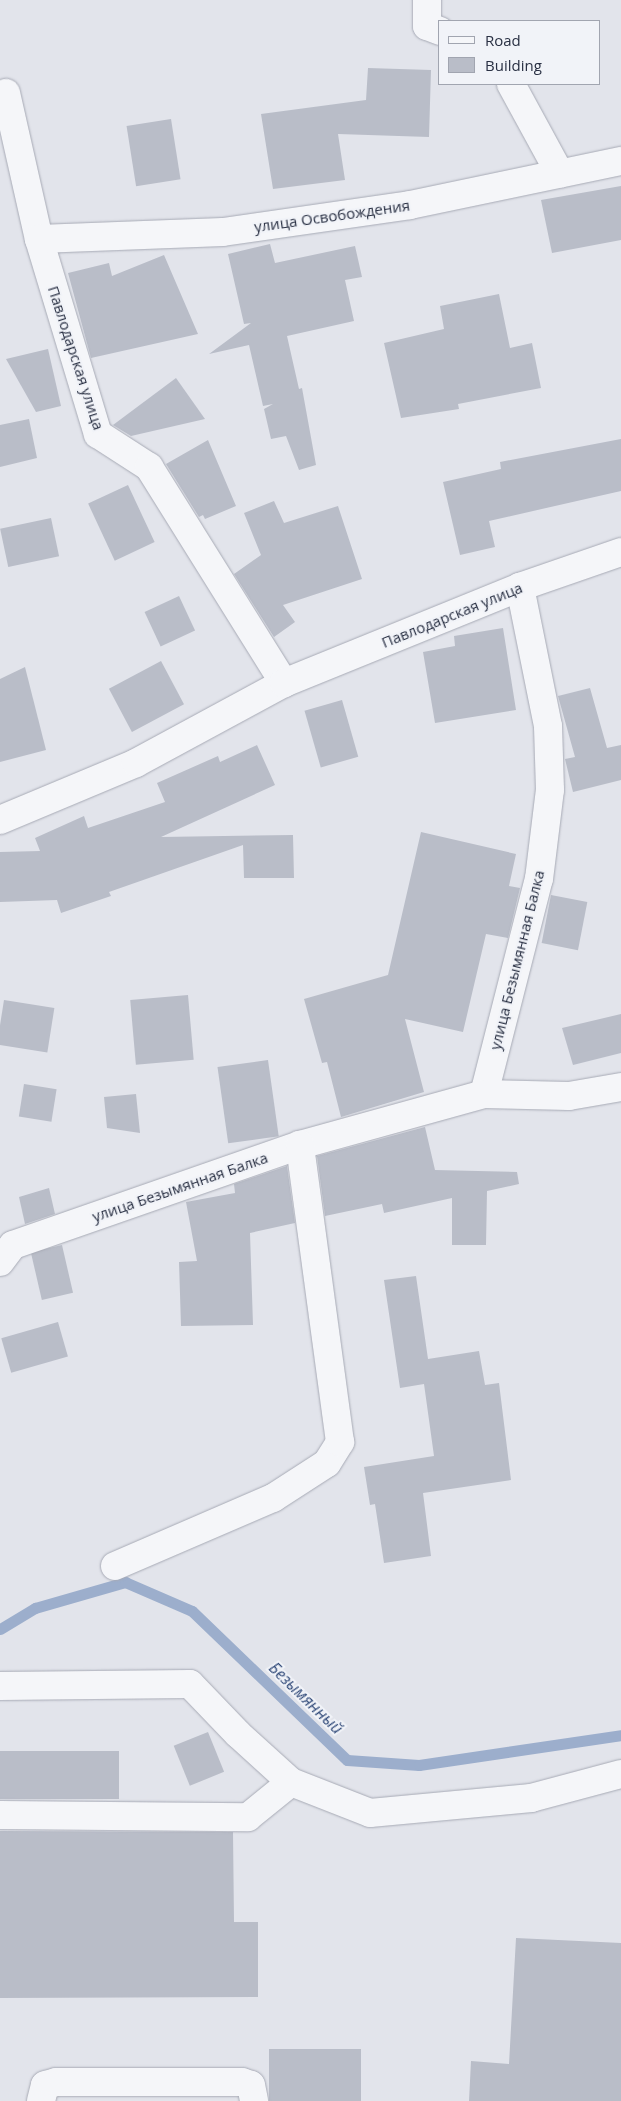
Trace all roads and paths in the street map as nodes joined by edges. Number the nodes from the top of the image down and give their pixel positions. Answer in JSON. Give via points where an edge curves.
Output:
{"nodes":[{"id":1,"x":427,"y":0,"type":"edge"},
{"id":2,"x":438,"y":31,"type":"edge"},
{"id":3,"x":512,"y":85,"type":"edge"},
{"id":4,"x":6,"y":94,"type":"dead end"},
{"id":5,"x":621,"y":162,"type":"edge"},
{"id":6,"x":560,"y":174,"type":"junction"},
{"id":7,"x":39,"y":239,"type":"junction"},
{"id":8,"x":621,"y":552,"type":"edge"},
{"id":9,"x":520,"y":587,"type":"junction"},
{"id":10,"x":284,"y":683,"type":"junction"},
{"id":11,"x":0,"y":820,"type":"edge"},
{"id":12,"x":621,"y":1087,"type":"edge"},
{"id":13,"x":484,"y":1094,"type":"junction"},
{"id":14,"x":300,"y":1145,"type":"junction"},
{"id":15,"x":0,"y":1262,"type":"edge"},
{"id":16,"x":116,"y":1566,"type":"dead end"},
{"id":17,"x":0,"y":1686,"type":"edge"},
{"id":18,"x":621,"y":1774,"type":"edge"},
{"id":19,"x":291,"y":1782,"type":"junction"},
{"id":20,"x":0,"y":1814,"type":"edge"},
{"id":21,"x":41,"y":2101,"type":"edge"},
{"id":22,"x":254,"y":2101,"type":"edge"}],
"edges":[{"from":1,"to":2,"type":"street","via":[[427,26]]},
{"from":3,"to":6,"type":"street"},
{"from":4,"to":7,"type":"street","name":"Павлодарская улица"},
{"from":5,"to":6,"type":"street","name":"улица Освобождения"},
{"from":6,"to":7,"type":"street","name":"улица Освобождения","via":[[410,205],[223,232]]},
{"from":7,"to":10,"type":"street","name":"Павлодарская улица","via":[[98,434],[149,467]]},
{"from":8,"to":9,"type":"street","name":"Павлодарская улица"},
{"from":9,"to":10,"type":"street","name":"Павлодарская улица"},
{"from":9,"to":13,"type":"street","name":"улица Безымянная Балка","via":[[548,726],[550,790],[539,879]]},
{"from":10,"to":11,"type":"street","name":"Павлодарская улица","via":[[136,763]]},
{"from":12,"to":13,"type":"street","name":"улица Безымянная Балка","via":[[569,1096]]},
{"from":13,"to":14,"type":"street","name":"улица Безымянная Балка"},
{"from":14,"to":15,"type":"street","name":"улица Безымянная Балка","via":[[13,1245]]},
{"from":14,"to":16,"type":"street","via":[[340,1442],[326,1464],[273,1498]]},
{"from":17,"to":19,"type":"street","via":[[190,1684]]},
{"from":18,"to":19,"type":"street","via":[[532,1798],[370,1813]]},
{"from":19,"to":20,"type":"street","via":[[248,1817]]},
{"from":21,"to":22,"type":"street","via":[[45,2085],[56,2082],[242,2082],[251,2085]]}]}
